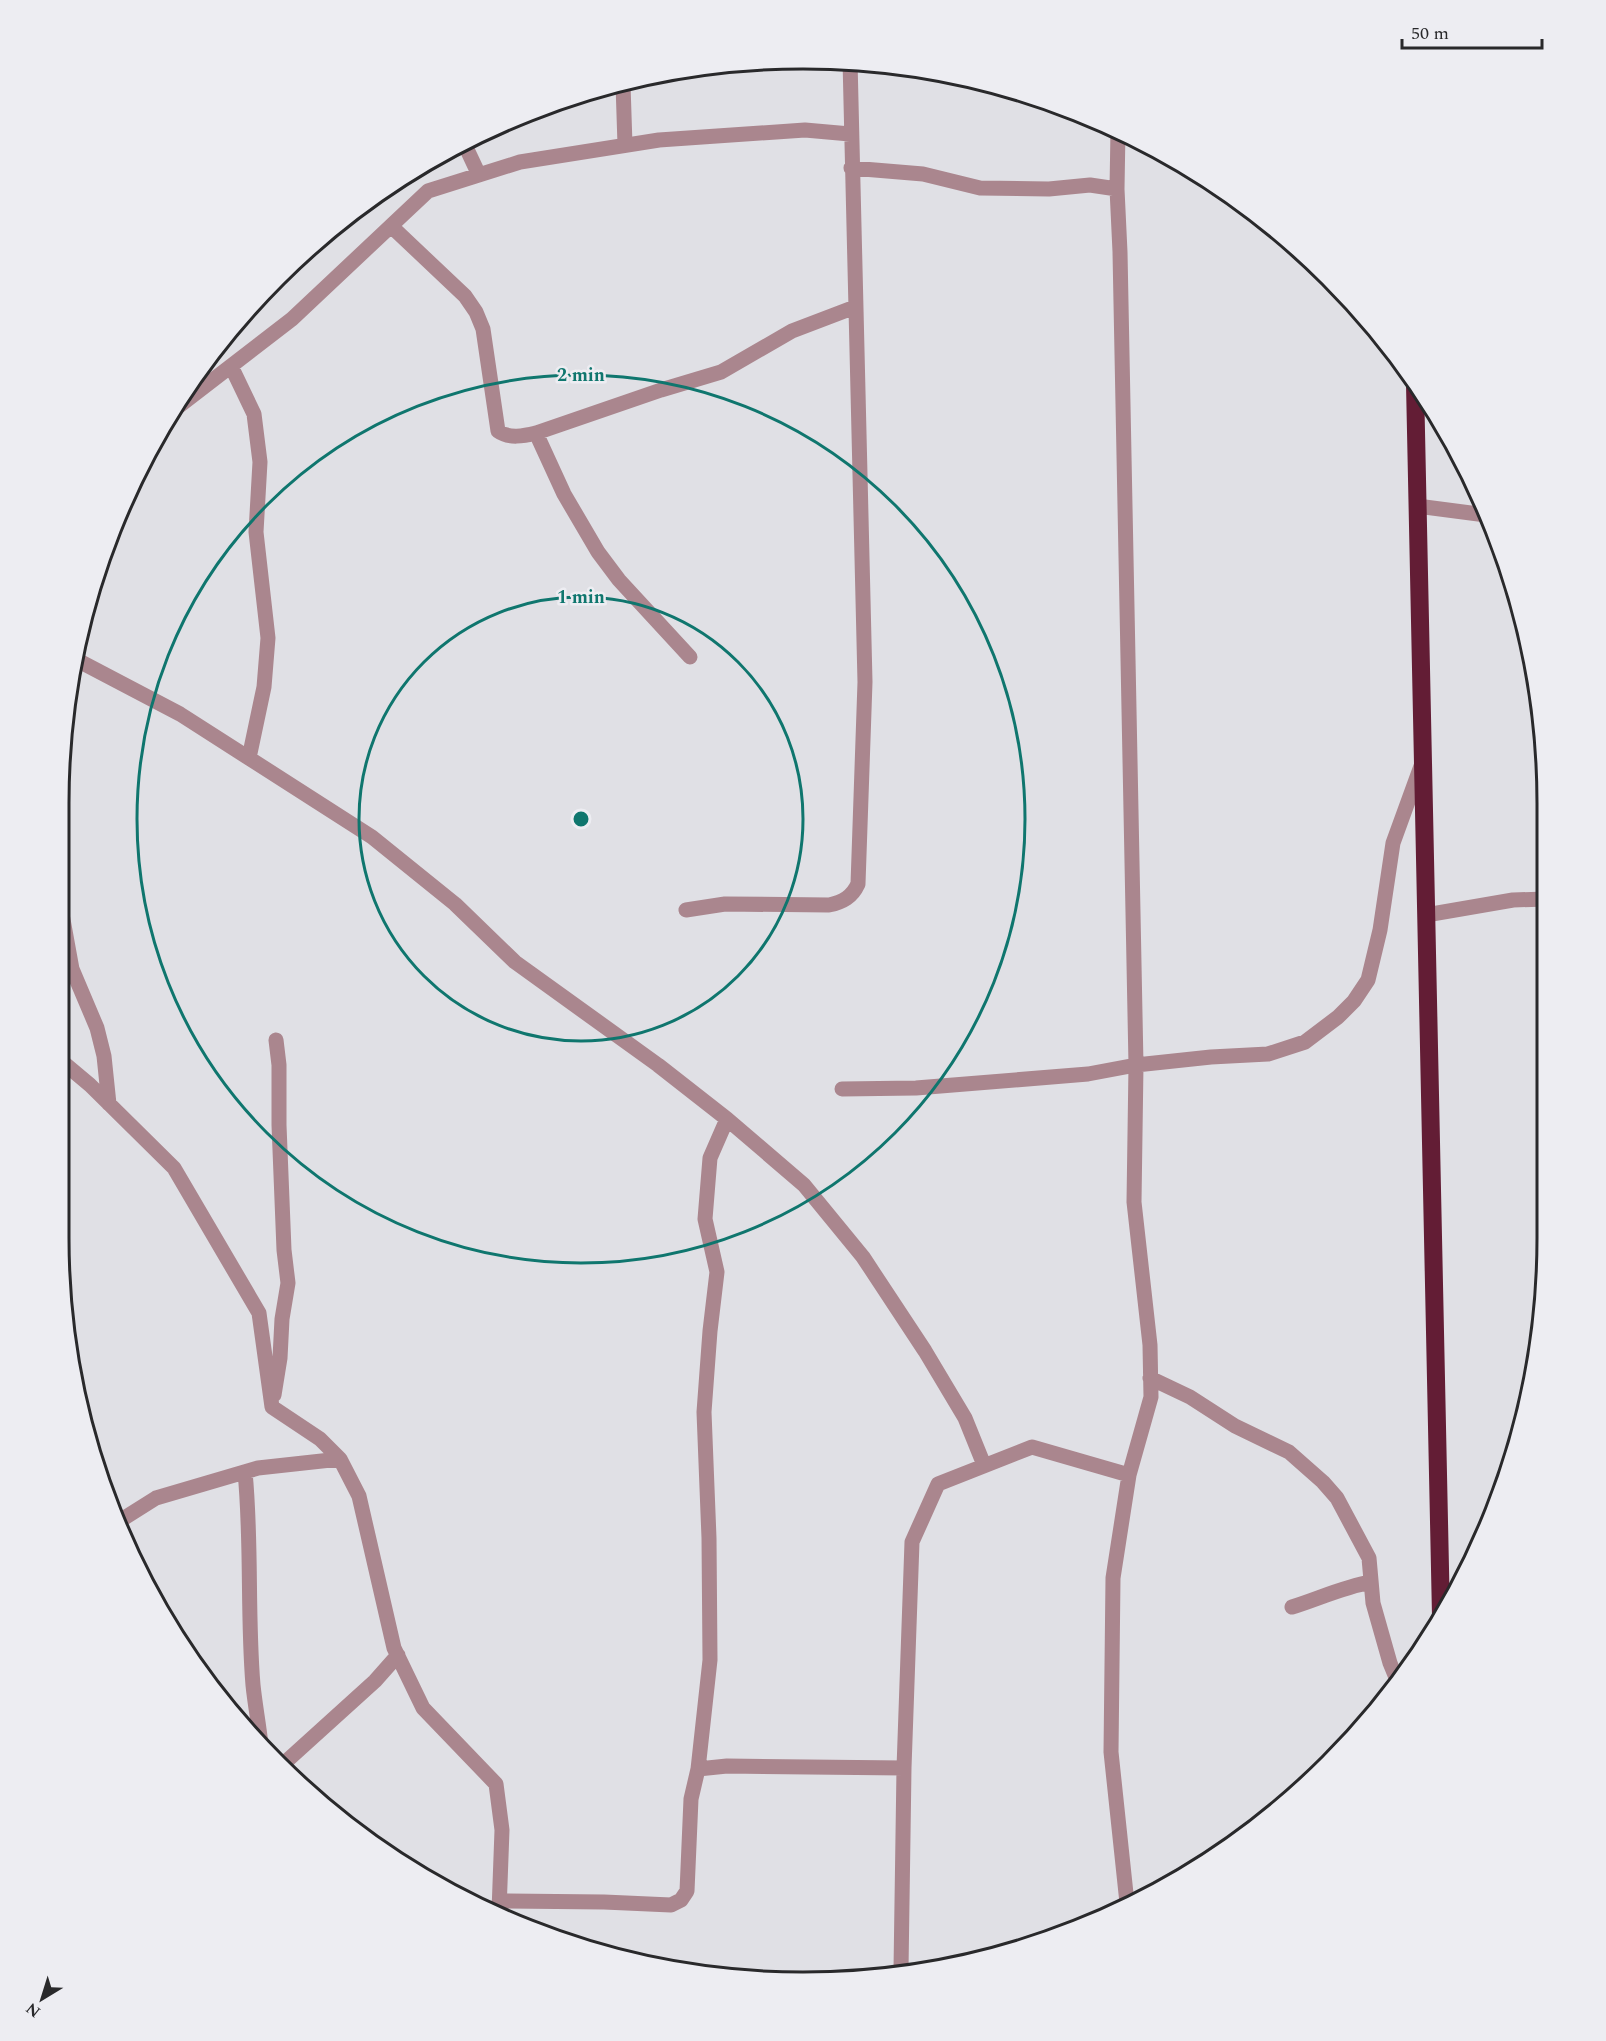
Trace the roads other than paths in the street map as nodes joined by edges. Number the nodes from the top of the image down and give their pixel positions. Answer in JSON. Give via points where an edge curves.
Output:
{"nodes":[{"id":1,"x":850,"y":71,"type":"edge"},
{"id":2,"x":622,"y":92,"type":"edge"},
{"id":3,"x":850,"y":134,"type":"junction"},
{"id":4,"x":1118,"y":140,"type":"edge"},
{"id":5,"x":625,"y":145,"type":"junction"},
{"id":6,"x":468,"y":150,"type":"edge"},
{"id":7,"x":851,"y":168,"type":"junction"},
{"id":8,"x":479,"y":175,"type":"junction"},
{"id":9,"x":1117,"y":189,"type":"junction"},
{"id":10,"x":391,"y":226,"type":"junction"},
{"id":11,"x":855,"y":307,"type":"junction"},
{"id":12,"x":231,"y":366,"type":"junction"},
{"id":13,"x":197,"y":390,"type":"edge"},
{"id":14,"x":1414,"y":397,"type":"edge"},
{"id":15,"x":536,"y":433,"type":"junction"},
{"id":16,"x":1417,"y":506,"type":"junction"},
{"id":17,"x":1477,"y":514,"type":"edge"},
{"id":18,"x":690,"y":657,"type":"dead end"},
{"id":19,"x":83,"y":663,"type":"edge"},
{"id":20,"x":249,"y":758,"type":"junction"},
{"id":21,"x":1422,"y":763,"type":"junction"},
{"id":22,"x":1537,"y":899,"type":"edge"},
{"id":23,"x":686,"y":910,"type":"dead end"},
{"id":24,"x":1426,"y":915,"type":"junction"},
{"id":25,"x":69,"y":952,"type":"edge"},
{"id":26,"x":276,"y":1040,"type":"dead end"},
{"id":27,"x":1136,"y":1065,"type":"junction"},
{"id":28,"x":69,"y":1068,"type":"edge"},
{"id":29,"x":842,"y":1089,"type":"dead end"},
{"id":30,"x":109,"y":1104,"type":"junction"},
{"id":31,"x":728,"y":1119,"type":"junction"},
{"id":32,"x":1150,"y":1378,"type":"junction"},
{"id":33,"x":272,"y":1407,"type":"junction"},
{"id":34,"x":340,"y":1459,"type":"junction"},
{"id":35,"x":984,"y":1465,"type":"junction"},
{"id":36,"x":245,"y":1472,"type":"junction"},
{"id":37,"x":1129,"y":1474,"type":"junction"},
{"id":38,"x":125,"y":1518,"type":"edge"},
{"id":39,"x":1371,"y":1582,"type":"junction"},
{"id":40,"x":1441,"y":1602,"type":"edge"},
{"id":41,"x":1292,"y":1607,"type":"dead end"},
{"id":42,"x":398,"y":1655,"type":"junction"},
{"id":43,"x":1394,"y":1673,"type":"edge"},
{"id":44,"x":259,"y":1731,"type":"edge"},
{"id":45,"x":287,"y":1760,"type":"edge"},
{"id":46,"x":904,"y":1768,"type":"junction"},
{"id":47,"x":698,"y":1769,"type":"junction"},
{"id":48,"x":1126,"y":1897,"type":"edge"},
{"id":49,"x":499,"y":1906,"type":"edge"},
{"id":50,"x":901,"y":1966,"type":"edge"}],
"edges":[{"from":1,"to":3,"type":"street"},
{"from":2,"to":5,"type":"street"},
{"from":3,"to":5,"type":"street","via":[[805,130]]},
{"from":3,"to":7,"type":"street"},
{"from":4,"to":9,"type":"street"},
{"from":5,"to":8,"type":"street","via":[[520,162]]},
{"from":6,"to":8,"type":"street"},
{"from":7,"to":9,"type":"street","via":[[923,174],[980,188],[1090,185]]},
{"from":7,"to":11,"type":"street"},
{"from":8,"to":10,"type":"street","via":[[428,191]]},
{"from":9,"to":27,"type":"street"},
{"from":10,"to":12,"type":"street","via":[[292,319]]},
{"from":10,"to":15,"type":"street","via":[[465,296],[476,312],[483,329],[498,431],[521,436]]},
{"from":11,"to":15,"type":"street","via":[[792,332],[721,372]]},
{"from":11,"to":23,"type":"street","via":[[865,682],[858,884],[854,893],[829,905],[725,904]]},
{"from":12,"to":13,"type":"street"},
{"from":12,"to":20,"type":"street","via":[[254,414],[260,462],[256,532],[268,638],[264,687]]},
{"from":14,"to":16,"type":"highway"},
{"from":15,"to":18,"type":"street","via":[[564,494],[598,552],[618,580]]},
{"from":16,"to":17,"type":"street"},
{"from":16,"to":21,"type":"highway"},
{"from":19,"to":20,"type":"street","via":[[180,714]]},
{"from":20,"to":31,"type":"street","via":[[372,837],[455,904],[515,962]]},
{"from":21,"to":24,"type":"highway"},
{"from":21,"to":27,"type":"street","via":[[1393,843],[1368,980],[1346,1009],[1305,1042],[1268,1054]]},
{"from":22,"to":24,"type":"street"},
{"from":24,"to":40,"type":"highway"},
{"from":25,"to":30,"type":"street","via":[[97,1028]]},
{"from":26,"to":33,"type":"street","via":[[288,1283]]},
{"from":27,"to":29,"type":"street","via":[[1088,1074],[916,1088]]},
{"from":27,"to":32,"type":"street","via":[[1134,1202]]},
{"from":28,"to":30,"type":"street"},
{"from":30,"to":33,"type":"street","via":[[174,1168],[259,1313]]},
{"from":31,"to":35,"type":"street","via":[[804,1185],[863,1257],[965,1418]]},
{"from":31,"to":47,"type":"street","via":[[710,1158],[705,1219],[717,1272],[704,1412],[710,1660]]},
{"from":32,"to":37,"type":"street","via":[[1150,1396]]},
{"from":32,"to":39,"type":"street","via":[[1289,1452],[1306,1465],[1346,1514],[1369,1558]]},
{"from":33,"to":34,"type":"street","via":[[320,1439]]},
{"from":34,"to":36,"type":"street"},
{"from":34,"to":42,"type":"street","via":[[359,1496]]},
{"from":35,"to":37,"type":"street","via":[[1032,1447]]},
{"from":35,"to":46,"type":"street","via":[[938,1484],[912,1542]]},
{"from":36,"to":38,"type":"street","via":[[156,1498]]},
{"from":36,"to":44,"type":"street","via":[[253,1686]]},
{"from":37,"to":48,"type":"street","via":[[1113,1578],[1111,1647],[1111,1752]]},
{"from":39,"to":41,"type":"street","via":[[1348,1586]]},
{"from":39,"to":43,"type":"street","via":[[1373,1603]]},
{"from":42,"to":45,"type":"street"},
{"from":42,"to":49,"type":"street","via":[[423,1708],[496,1784],[502,1830]]},
{"from":46,"to":47,"type":"street"},
{"from":46,"to":50,"type":"street"},
{"from":47,"to":49,"type":"street","via":[[691,1799],[687,1891],[681,1900],[671,1905]]}]}
